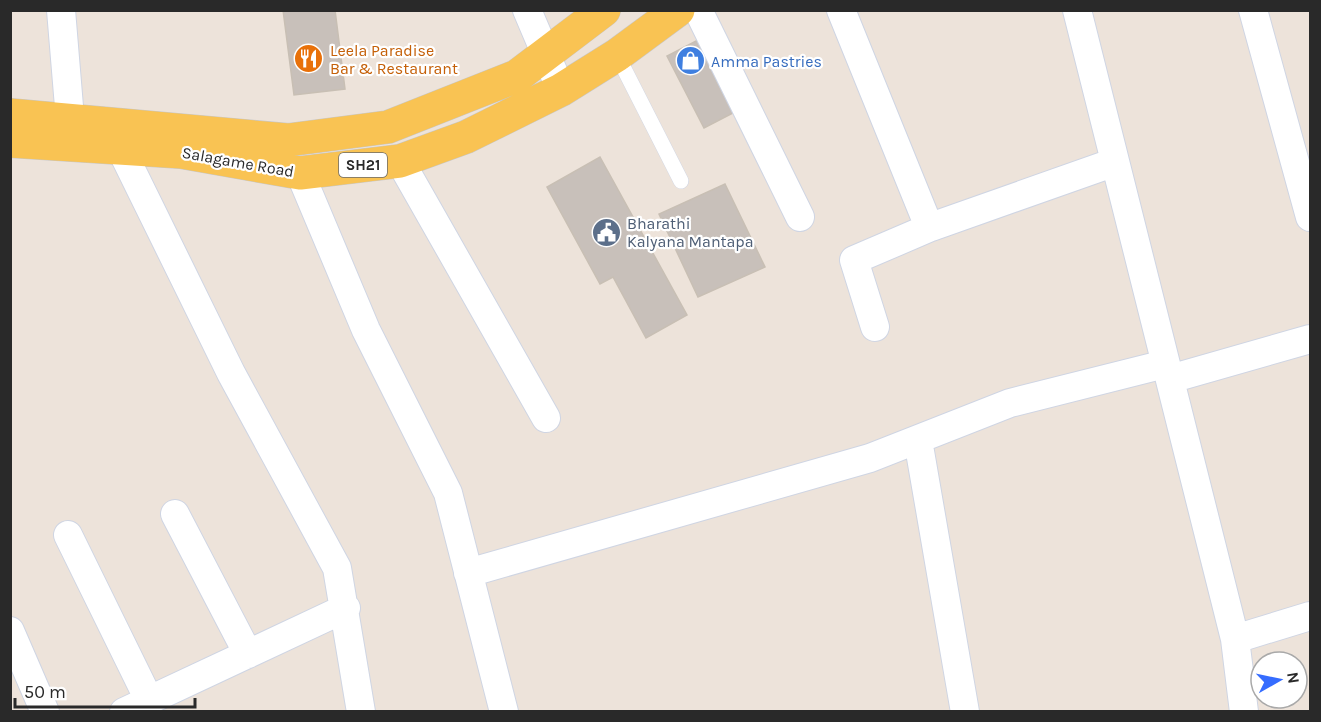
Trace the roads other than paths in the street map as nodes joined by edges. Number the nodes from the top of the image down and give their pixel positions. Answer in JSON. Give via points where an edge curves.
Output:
{"nodes":[{"id":1,"x":61,"y":10,"type":"edge"},
{"id":2,"x":528,"y":10,"type":"edge"},
{"id":3,"x":604,"y":10,"type":"edge"},
{"id":4,"x":678,"y":10,"type":"edge"},
{"id":5,"x":698,"y":10,"type":"edge"},
{"id":6,"x":841,"y":10,"type":"edge"},
{"id":7,"x":1077,"y":10,"type":"edge"},
{"id":8,"x":1253,"y":10,"type":"edge"},
{"id":9,"x":544,"y":54,"type":"junction"},
{"id":10,"x":617,"y":55,"type":"junction"},
{"id":11,"x":561,"y":90,"type":"junction"},
{"id":12,"x":10,"y":115,"type":"edge"},
{"id":13,"x":71,"y":131,"type":"junction"},
{"id":14,"x":10,"y":141,"type":"edge"},
{"id":15,"x":120,"y":147,"type":"junction"},
{"id":16,"x":400,"y":161,"type":"junction"},
{"id":17,"x":1115,"y":162,"type":"junction"},
{"id":18,"x":300,"y":173,"type":"junction"},
{"id":19,"x":681,"y":181,"type":"dead end"},
{"id":20,"x":800,"y":217,"type":"dead end"},
{"id":21,"x":1311,"y":217,"type":"edge"},
{"id":22,"x":931,"y":227,"type":"junction"},
{"id":23,"x":875,"y":327,"type":"dead end"},
{"id":24,"x":1311,"y":339,"type":"edge"},
{"id":25,"x":1168,"y":371,"type":"junction"},
{"id":26,"x":546,"y":418,"type":"dead end"},
{"id":27,"x":918,"y":440,"type":"junction"},
{"id":28,"x":175,"y":514,"type":"dead end"},
{"id":29,"x":68,"y":535,"type":"dead end"},
{"id":30,"x":468,"y":573,"type":"junction"},
{"id":31,"x":346,"y":608,"type":"junction"},
{"id":32,"x":1311,"y":616,"type":"edge"},
{"id":33,"x":10,"y":631,"type":"edge"},
{"id":34,"x":1235,"y":639,"type":"junction"},
{"id":35,"x":248,"y":654,"type":"junction"},
{"id":36,"x":149,"y":699,"type":"junction"},
{"id":37,"x":45,"y":711,"type":"edge"},
{"id":38,"x":124,"y":711,"type":"edge"},
{"id":39,"x":361,"y":711,"type":"edge"},
{"id":40,"x":504,"y":711,"type":"edge"},
{"id":41,"x":965,"y":711,"type":"edge"},
{"id":42,"x":1244,"y":711,"type":"edge"}],
"edges":[{"from":1,"to":13,"type":"street"},
{"from":2,"to":9,"type":"street"},
{"from":3,"to":9,"type":"main road"},
{"from":4,"to":10,"type":"main road","name":"Salagame Road","number":"SH21"},
{"from":5,"to":20,"type":"street"},
{"from":6,"to":22,"type":"street"},
{"from":7,"to":17,"type":"street"},
{"from":8,"to":21,"type":"street"},
{"from":9,"to":11,"type":"street"},
{"from":9,"to":13,"type":"main road","via":[[517,76],[388,128],[288,140]]},
{"from":10,"to":11,"type":"main road","name":"Salagame Road","number":"SH21"},
{"from":10,"to":19,"type":"lane"},
{"from":11,"to":16,"type":"main road","name":"Salagame Road","number":"SH21","via":[[466,137]]},
{"from":12,"to":13,"type":"main road"},
{"from":13,"to":14,"type":"main road","name":"Salagame Road","number":"SH21"},
{"from":13,"to":15,"type":"main road","name":"Salagame Road","number":"SH21"},
{"from":15,"to":18,"type":"main road","name":"Salagame Road","number":"SH21","via":[[181,152]]},
{"from":15,"to":31,"type":"street","via":[[231,374],[337,568]]},
{"from":16,"to":18,"type":"main road","name":"Salagame Road","number":"SH21"},
{"from":16,"to":26,"type":"street"},
{"from":17,"to":22,"type":"street"},
{"from":17,"to":25,"type":"street"},
{"from":18,"to":30,"type":"street","via":[[366,330],[448,494]]},
{"from":22,"to":23,"type":"street","via":[[854,260]]},
{"from":24,"to":25,"type":"street"},
{"from":25,"to":27,"type":"street","via":[[1010,403]]},
{"from":25,"to":34,"type":"street"},
{"from":27,"to":30,"type":"street","via":[[870,458]]},
{"from":27,"to":41,"type":"street"},
{"from":28,"to":35,"type":"street"},
{"from":29,"to":36,"type":"street"},
{"from":30,"to":40,"type":"street"},
{"from":31,"to":35,"type":"street"},
{"from":31,"to":39,"type":"street"},
{"from":32,"to":34,"type":"street"},
{"from":33,"to":37,"type":"street"},
{"from":34,"to":42,"type":"street"},
{"from":35,"to":36,"type":"street"},
{"from":36,"to":38,"type":"street"}]}
